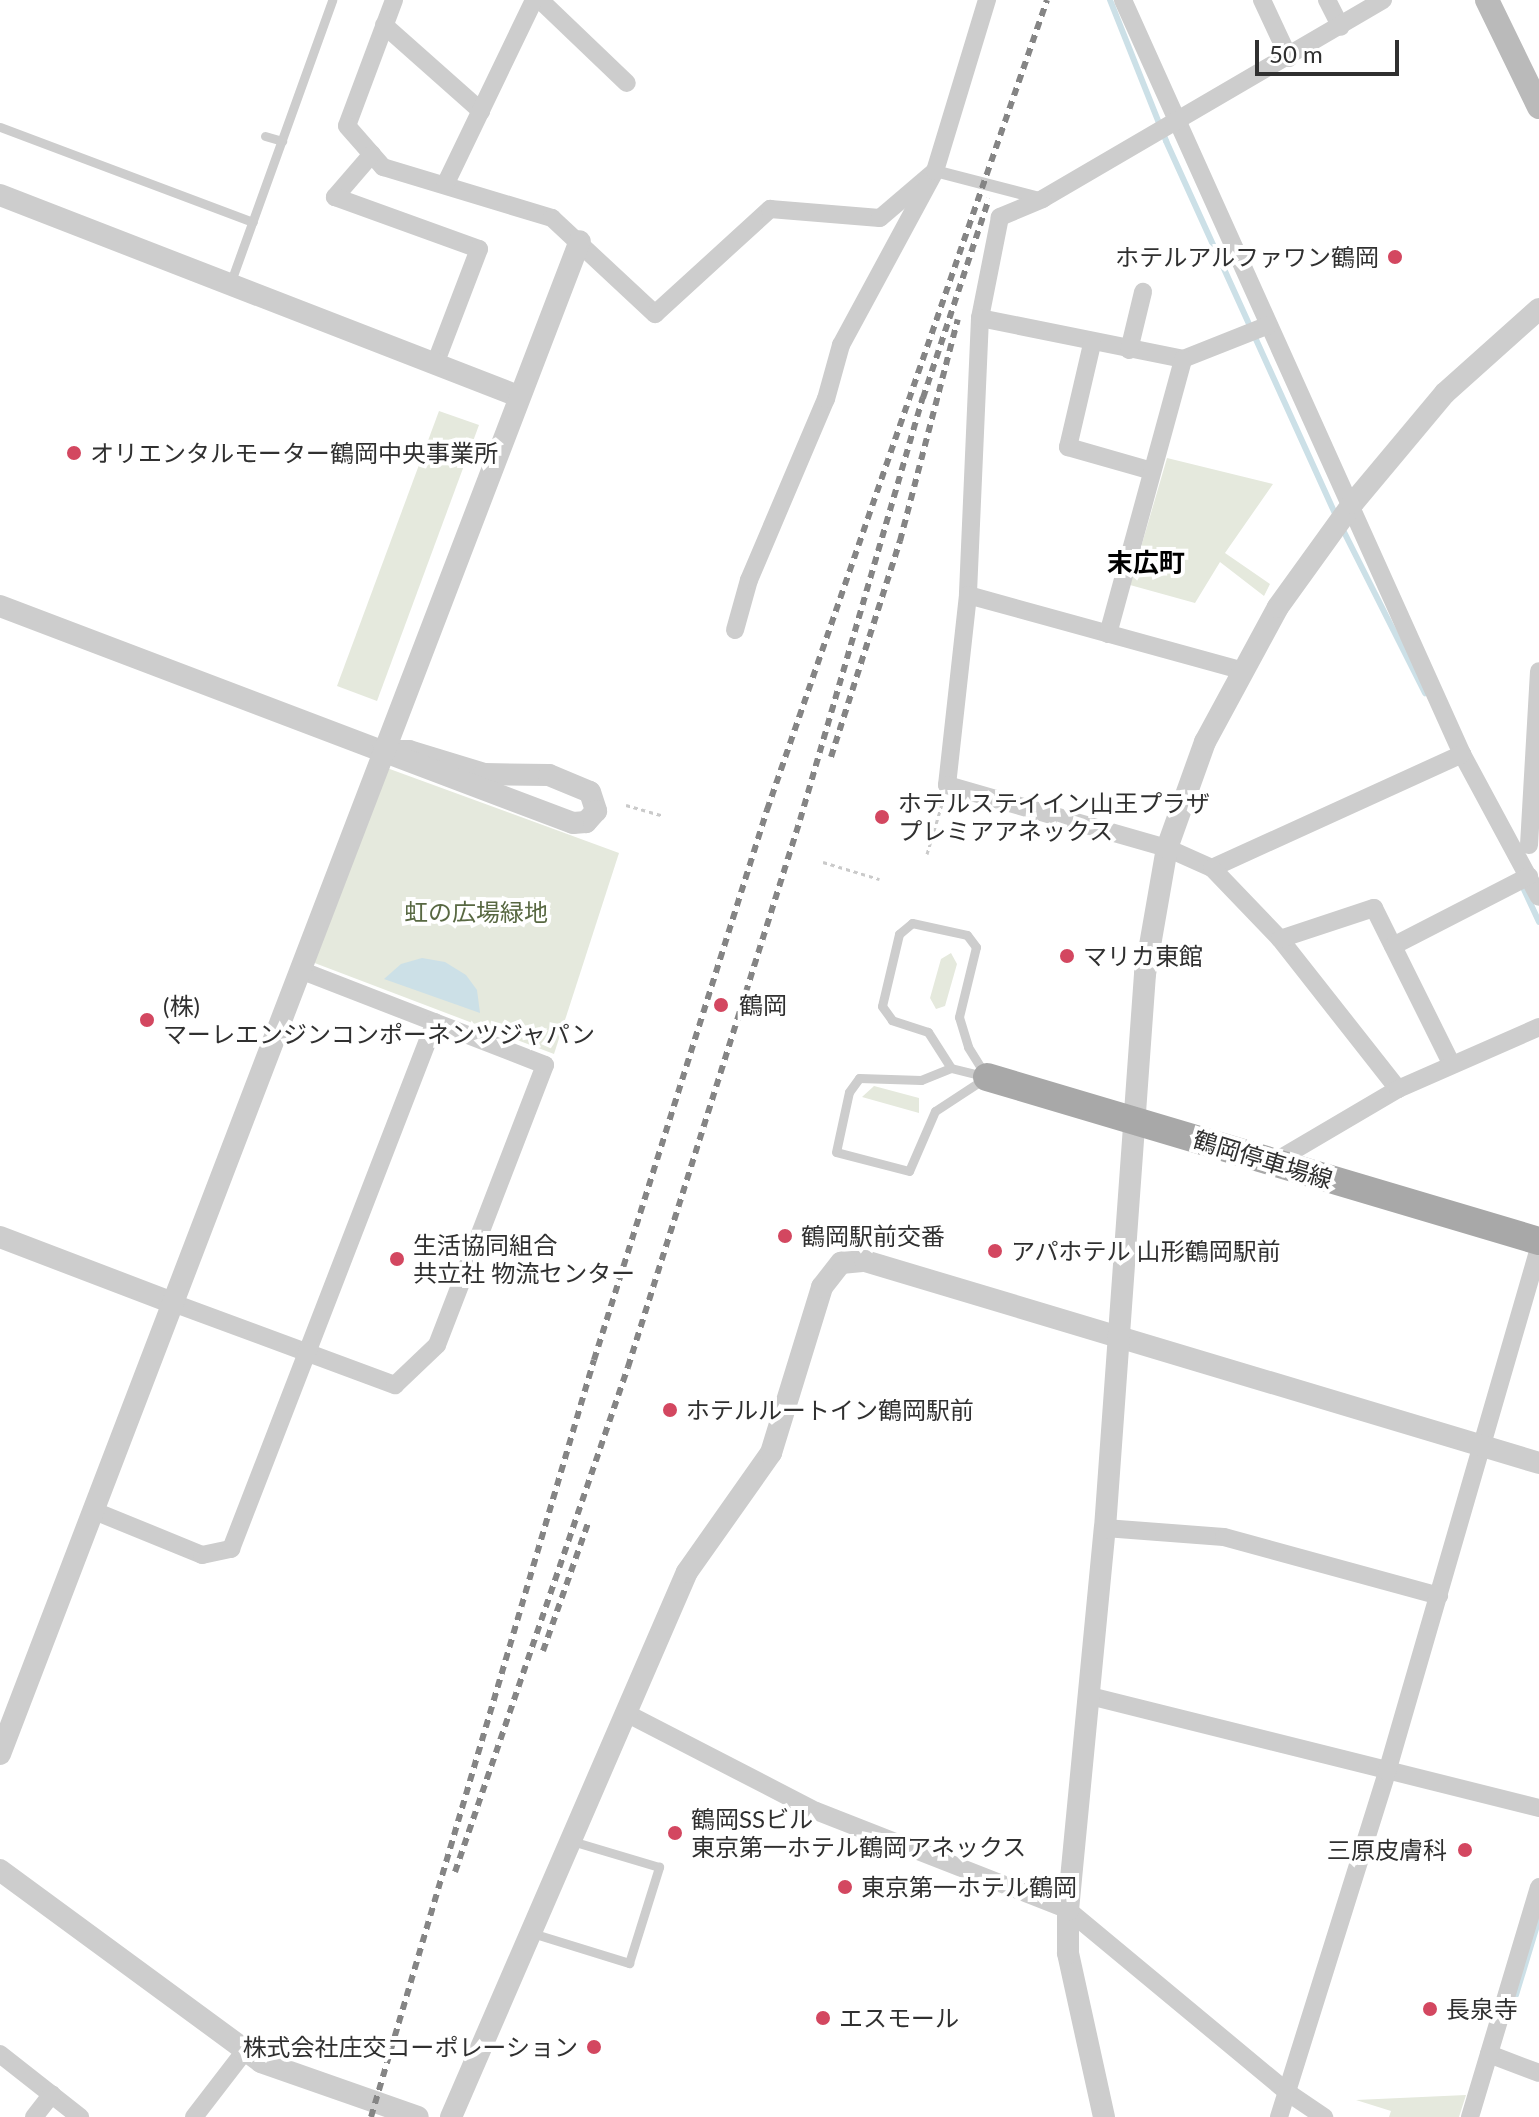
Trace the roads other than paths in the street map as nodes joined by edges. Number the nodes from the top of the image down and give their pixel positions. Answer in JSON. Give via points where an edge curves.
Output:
{"nodes":[{"id":1,"x":332,"y":0,"type":"edge"},
{"id":2,"x":394,"y":0,"type":"edge"},
{"id":3,"x":534,"y":0,"type":"edge"},
{"id":4,"x":540,"y":0,"type":"edge"},
{"id":5,"x":987,"y":0,"type":"edge"},
{"id":6,"x":1123,"y":0,"type":"edge"},
{"id":7,"x":1262,"y":0,"type":"edge"},
{"id":8,"x":1327,"y":0,"type":"edge"},
{"id":9,"x":1383,"y":0,"type":"edge"},
{"id":10,"x":1487,"y":0,"type":"edge"},
{"id":11,"x":384,"y":25,"type":"junction"},
{"id":12,"x":1341,"y":27,"type":"junction"},
{"id":13,"x":1289,"y":58,"type":"junction"},
{"id":14,"x":627,"y":83,"type":"dead end"},
{"id":15,"x":1539,"y":107,"type":"edge"},
{"id":16,"x":481,"y":111,"type":"junction"},
{"id":17,"x":1175,"y":124,"type":"junction"},
{"id":18,"x":0,"y":127,"type":"edge"},
{"id":19,"x":265,"y":136,"type":"dead end"},
{"id":20,"x":282,"y":141,"type":"junction"},
{"id":21,"x":372,"y":154,"type":"junction"},
{"id":22,"x":935,"y":171,"type":"junction"},
{"id":23,"x":445,"y":185,"type":"junction"},
{"id":24,"x":0,"y":195,"type":"edge"},
{"id":25,"x":1043,"y":199,"type":"junction"},
{"id":26,"x":253,"y":222,"type":"junction"},
{"id":27,"x":580,"y":241,"type":"junction"},
{"id":28,"x":230,"y":284,"type":"junction"},
{"id":29,"x":1143,"y":292,"type":"dead end"},
{"id":30,"x":1539,"y":309,"type":"edge"},
{"id":31,"x":980,"y":318,"type":"junction"},
{"id":32,"x":1269,"y":325,"type":"junction"},
{"id":33,"x":1092,"y":344,"type":"junction"},
{"id":34,"x":1129,"y":350,"type":"junction"},
{"id":35,"x":1183,"y":359,"type":"junction"},
{"id":36,"x":435,"y":364,"type":"junction"},
{"id":37,"x":518,"y":396,"type":"junction"},
{"id":38,"x":1152,"y":471,"type":"junction"},
{"id":39,"x":1353,"y":503,"type":"junction"},
{"id":40,"x":968,"y":595,"type":"junction"},
{"id":41,"x":0,"y":606,"type":"edge"},
{"id":42,"x":735,"y":630,"type":"dead end"},
{"id":43,"x":1108,"y":634,"type":"junction"},
{"id":44,"x":1240,"y":670,"type":"junction"},
{"id":45,"x":1539,"y":671,"type":"edge"},
{"id":46,"x":382,"y":751,"type":"junction"},
{"id":47,"x":1462,"y":754,"type":"junction"},
{"id":48,"x":1527,"y":844,"type":"edge"},
{"id":49,"x":1167,"y":848,"type":"junction"},
{"id":50,"x":1212,"y":868,"type":"junction"},
{"id":51,"x":1529,"y":876,"type":"junction"},
{"id":52,"x":1539,"y":897,"type":"edge"},
{"id":53,"x":1280,"y":939,"type":"junction"},
{"id":54,"x":1393,"y":946,"type":"junction"},
{"id":55,"x":300,"y":970,"type":"junction"},
{"id":56,"x":435,"y":1022,"type":"junction"},
{"id":57,"x":1539,"y":1027,"type":"edge"},
{"id":58,"x":1452,"y":1065,"type":"junction"},
{"id":59,"x":951,"y":1068,"type":"junction"},
{"id":60,"x":987,"y":1077,"type":"junction"},
{"id":61,"x":1398,"y":1089,"type":"junction"},
{"id":62,"x":1136,"y":1121,"type":"junction"},
{"id":63,"x":1274,"y":1162,"type":"junction"},
{"id":64,"x":0,"y":1237,"type":"edge"},
{"id":65,"x":1539,"y":1241,"type":"edge"},
{"id":66,"x":1539,"y":1248,"type":"edge"},
{"id":67,"x":173,"y":1303,"type":"junction"},
{"id":68,"x":1119,"y":1338,"type":"junction"},
{"id":69,"x":305,"y":1354,"type":"junction"},
{"id":70,"x":1483,"y":1446,"type":"junction"},
{"id":71,"x":1539,"y":1463,"type":"edge"},
{"id":72,"x":92,"y":1510,"type":"junction"},
{"id":73,"x":1105,"y":1528,"type":"junction"},
{"id":74,"x":1439,"y":1596,"type":"junction"},
{"id":75,"x":1090,"y":1696,"type":"junction"},
{"id":76,"x":626,"y":1713,"type":"junction"},
{"id":77,"x":0,"y":1754,"type":"edge"},
{"id":78,"x":1387,"y":1772,"type":"junction"},
{"id":79,"x":1539,"y":1808,"type":"edge"},
{"id":80,"x":572,"y":1840,"type":"junction"},
{"id":81,"x":0,"y":1870,"type":"edge"},
{"id":82,"x":1539,"y":1887,"type":"edge"},
{"id":83,"x":1068,"y":1910,"type":"junction"},
{"id":84,"x":532,"y":1933,"type":"junction"},
{"id":85,"x":244,"y":2052,"type":"junction"},
{"id":86,"x":0,"y":2054,"type":"edge"},
{"id":87,"x":1489,"y":2054,"type":"junction"},
{"id":88,"x":1539,"y":2073,"type":"edge"},
{"id":89,"x":1287,"y":2092,"type":"junction"},
{"id":90,"x":52,"y":2094,"type":"junction"},
{"id":91,"x":34,"y":2117,"type":"edge"},
{"id":92,"x":80,"y":2117,"type":"edge"},
{"id":93,"x":194,"y":2117,"type":"edge"},
{"id":94,"x":418,"y":2117,"type":"edge"},
{"id":95,"x":451,"y":2117,"type":"edge"},
{"id":96,"x":1104,"y":2117,"type":"edge"},
{"id":97,"x":1279,"y":2117,"type":"edge"},
{"id":98,"x":1324,"y":2117,"type":"edge"},
{"id":99,"x":1470,"y":2117,"type":"edge"}],
"edges":[{"from":1,"to":20,"type":"lane"},
{"from":2,"to":11,"type":"street"},
{"from":3,"to":16,"type":"street"},
{"from":4,"to":14,"type":"street"},
{"from":5,"to":22,"type":"street"},
{"from":6,"to":17,"type":"street"},
{"from":7,"to":13,"type":"street"},
{"from":8,"to":12,"type":"street"},
{"from":9,"to":12,"type":"street"},
{"from":10,"to":15,"type":"main road"},
{"from":11,"to":16,"type":"street"},
{"from":11,"to":21,"type":"street","via":[[347,126]]},
{"from":12,"to":13,"type":"street"},
{"from":13,"to":17,"type":"street"},
{"from":16,"to":23,"type":"street"},
{"from":17,"to":25,"type":"street"},
{"from":17,"to":32,"type":"street"},
{"from":18,"to":26,"type":"lane"},
{"from":19,"to":20,"type":"lane"},
{"from":20,"to":26,"type":"lane"},
{"from":21,"to":23,"type":"street","via":[[383,167]]},
{"from":21,"to":36,"type":"street","via":[[335,197],[479,249]]},
{"from":22,"to":25,"type":"street"},
{"from":22,"to":27,"type":"street","via":[[880,218],[770,209],[655,314]]},
{"from":22,"to":42,"type":"street","via":[[841,345],[826,399],[749,580]]},
{"from":23,"to":27,"type":"street","via":[[552,218]]},
{"from":24,"to":28,"type":"street"},
{"from":25,"to":31,"type":"street","via":[[1000,217]]},
{"from":26,"to":28,"type":"lane"},
{"from":27,"to":37,"type":"street"},
{"from":28,"to":36,"type":"street"},
{"from":29,"to":34,"type":"street"},
{"from":30,"to":39,"type":"street","via":[[1445,393]]},
{"from":31,"to":33,"type":"street"},
{"from":31,"to":40,"type":"street"},
{"from":32,"to":35,"type":"street"},
{"from":32,"to":39,"type":"street"},
{"from":33,"to":34,"type":"street"},
{"from":33,"to":38,"type":"street","via":[[1068,447]]},
{"from":34,"to":35,"type":"street"},
{"from":35,"to":38,"type":"street"},
{"from":36,"to":37,"type":"street"},
{"from":37,"to":46,"type":"street"},
{"from":38,"to":43,"type":"street"},
{"from":39,"to":44,"type":"street"},
{"from":39,"to":47,"type":"street"},
{"from":40,"to":43,"type":"street"},
{"from":40,"to":49,"type":"street","via":[[947,785]]},
{"from":41,"to":46,"type":"street"},
{"from":43,"to":44,"type":"street"},
{"from":44,"to":49,"type":"street","via":[[1193,769]]},
{"from":45,"to":48,"type":"street"},
{"from":46,"to":46,"type":"street","via":[[409,751],[484,774],[549,775],[590,792],[596,811],[586,822],[573,823]]},
{"from":46,"to":55,"type":"street"},
{"from":47,"to":48,"type":"street"},
{"from":47,"to":50,"type":"street"},
{"from":48,"to":51,"type":"street"},
{"from":49,"to":50,"type":"street"},
{"from":49,"to":62,"type":"street","via":[[1145,974]]},
{"from":50,"to":53,"type":"street"},
{"from":51,"to":52,"type":"street"},
{"from":51,"to":54,"type":"street"},
{"from":53,"to":54,"type":"street","via":[[1374,908]]},
{"from":53,"to":61,"type":"street"},
{"from":54,"to":58,"type":"street"},
{"from":55,"to":56,"type":"street"},
{"from":55,"to":67,"type":"street"},
{"from":56,"to":69,"type":"street"},
{"from":56,"to":69,"type":"street","via":[[545,1065],[437,1345],[395,1385]]},
{"from":57,"to":58,"type":"street"},
{"from":58,"to":61,"type":"street"},
{"from":59,"to":60,"type":"lane"},
{"from":59,"to":60,"type":"lane","via":[[921,1080],[859,1078],[849,1092],[836,1152],[909,1171],[935,1111]]},
{"from":59,"to":60,"type":"lane","via":[[928,1032],[892,1020],[882,1006],[899,934],[912,923],[967,935],[976,947],[959,1017],[968,1047]]},
{"from":60,"to":62,"type":"main road","name":"鶴岡停車場線"},
{"from":61,"to":63,"type":"street"},
{"from":62,"to":63,"type":"main road","name":"鶴岡停車場線"},
{"from":62,"to":68,"type":"street"},
{"from":63,"to":65,"type":"main road","name":"鶴岡停車場線"},
{"from":64,"to":67,"type":"street"},
{"from":66,"to":70,"type":"street"},
{"from":67,"to":69,"type":"street"},
{"from":67,"to":72,"type":"street"},
{"from":68,"to":70,"type":"street"},
{"from":68,"to":73,"type":"street"},
{"from":68,"to":76,"type":"street","via":[[865,1261],[841,1263],[822,1287],[771,1453],[687,1572]]},
{"from":69,"to":72,"type":"street","via":[[231,1549],[202,1555]]},
{"from":70,"to":71,"type":"street"},
{"from":70,"to":74,"type":"street"},
{"from":72,"to":77,"type":"street"},
{"from":73,"to":74,"type":"street","via":[[1224,1537]]},
{"from":73,"to":75,"type":"street"},
{"from":74,"to":78,"type":"street"},
{"from":75,"to":78,"type":"street"},
{"from":75,"to":83,"type":"street"},
{"from":76,"to":80,"type":"street"},
{"from":76,"to":83,"type":"street","via":[[816,1811]]},
{"from":78,"to":79,"type":"street"},
{"from":78,"to":89,"type":"street"},
{"from":80,"to":84,"type":"street"},
{"from":80,"to":84,"type":"lane","via":[[659,1867],[629,1963]]},
{"from":81,"to":85,"type":"street"},
{"from":82,"to":87,"type":"street"},
{"from":83,"to":89,"type":"street"},
{"from":83,"to":96,"type":"street","via":[[1068,1953]]},
{"from":84,"to":95,"type":"street"},
{"from":85,"to":93,"type":"street"},
{"from":85,"to":94,"type":"street"},
{"from":86,"to":90,"type":"street"},
{"from":87,"to":88,"type":"street"},
{"from":87,"to":99,"type":"street"},
{"from":89,"to":97,"type":"street"},
{"from":89,"to":98,"type":"street"},
{"from":90,"to":91,"type":"street"},
{"from":90,"to":92,"type":"street"}]}
